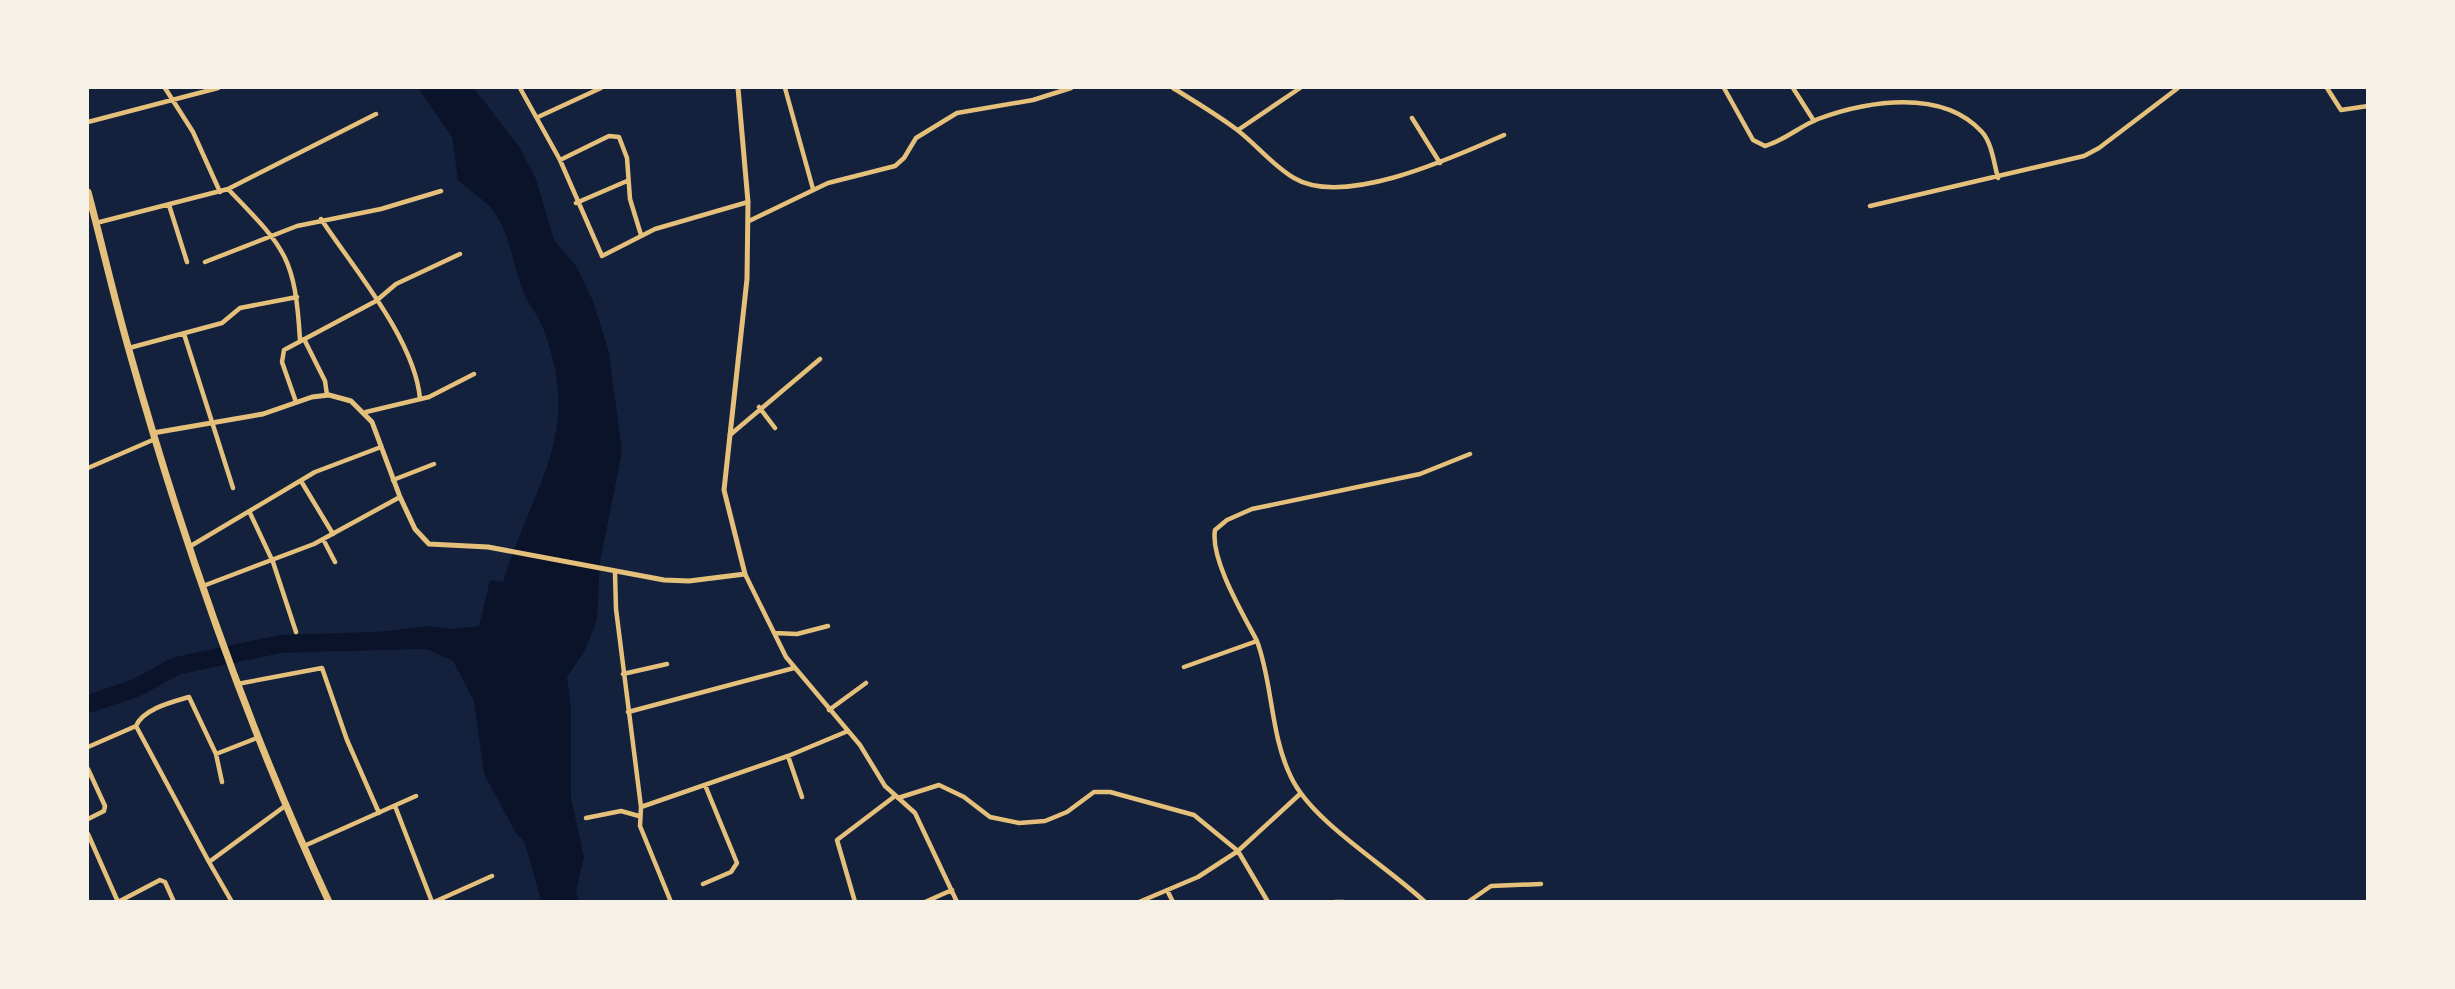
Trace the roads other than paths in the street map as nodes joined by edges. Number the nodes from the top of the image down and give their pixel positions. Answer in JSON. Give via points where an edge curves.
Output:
{"nodes":[{"id":1,"x":165,"y":88,"type":"edge"},
{"id":2,"x":218,"y":88,"type":"edge"},
{"id":3,"x":520,"y":88,"type":"edge"},
{"id":4,"x":601,"y":88,"type":"edge"},
{"id":5,"x":738,"y":88,"type":"edge"},
{"id":6,"x":785,"y":88,"type":"edge"},
{"id":7,"x":1071,"y":88,"type":"edge"},
{"id":8,"x":1173,"y":88,"type":"edge"},
{"id":9,"x":1300,"y":88,"type":"edge"},
{"id":10,"x":1724,"y":88,"type":"edge"},
{"id":11,"x":1793,"y":88,"type":"edge"},
{"id":12,"x":2178,"y":88,"type":"edge"},
{"id":13,"x":2326,"y":88,"type":"edge"},
{"id":14,"x":173,"y":99,"type":"junction"},
{"id":15,"x":2368,"y":106,"type":"edge"},
{"id":16,"x":376,"y":114,"type":"dead end"},
{"id":17,"x":538,"y":117,"type":"junction"},
{"id":18,"x":1412,"y":118,"type":"dead end"},
{"id":19,"x":1814,"y":121,"type":"junction"},
{"id":20,"x":88,"y":122,"type":"edge"},
{"id":21,"x":1238,"y":130,"type":"junction"},
{"id":22,"x":1504,"y":135,"type":"dead end"},
{"id":23,"x":560,"y":160,"type":"junction"},
{"id":24,"x":1440,"y":163,"type":"junction"},
{"id":25,"x":1998,"y":178,"type":"junction"},
{"id":26,"x":627,"y":181,"type":"junction"},
{"id":27,"x":228,"y":189,"type":"junction"},
{"id":28,"x":813,"y":189,"type":"junction"},
{"id":29,"x":88,"y":191,"type":"edge"},
{"id":30,"x":442,"y":191,"type":"dead end"},
{"id":31,"x":220,"y":192,"type":"junction"},
{"id":32,"x":748,"y":202,"type":"junction"},
{"id":33,"x":576,"y":203,"type":"junction"},
{"id":34,"x":169,"y":205,"type":"junction"},
{"id":35,"x":1870,"y":206,"type":"dead end"},
{"id":36,"x":321,"y":219,"type":"junction"},
{"id":37,"x":749,"y":221,"type":"junction"},
{"id":38,"x":96,"y":223,"type":"junction"},
{"id":39,"x":641,"y":234,"type":"junction"},
{"id":40,"x":273,"y":236,"type":"junction"},
{"id":41,"x":460,"y":254,"type":"dead end"},
{"id":42,"x":187,"y":262,"type":"dead end"},
{"id":43,"x":205,"y":262,"type":"dead end"},
{"id":44,"x":298,"y":297,"type":"junction"},
{"id":45,"x":376,"y":302,"type":"junction"},
{"id":46,"x":184,"y":334,"type":"junction"},
{"id":47,"x":302,"y":340,"type":"junction"},
{"id":48,"x":128,"y":348,"type":"junction"},
{"id":49,"x":820,"y":359,"type":"dead end"},
{"id":50,"x":474,"y":373,"type":"dead end"},
{"id":51,"x":327,"y":395,"type":"junction"},
{"id":52,"x":420,"y":399,"type":"junction"},
{"id":53,"x":296,"y":402,"type":"junction"},
{"id":54,"x":759,"y":407,"type":"junction"},
{"id":55,"x":366,"y":412,"type":"junction"},
{"id":56,"x":214,"y":424,"type":"junction"},
{"id":57,"x":775,"y":428,"type":"dead end"},
{"id":58,"x":729,"y":435,"type":"junction"},
{"id":59,"x":154,"y":436,"type":"junction"},
{"id":60,"x":382,"y":447,"type":"junction"},
{"id":61,"x":1470,"y":454,"type":"dead end"},
{"id":62,"x":434,"y":464,"type":"dead end"},
{"id":63,"x":88,"y":468,"type":"edge"},
{"id":64,"x":393,"y":480,"type":"junction"},
{"id":65,"x":301,"y":481,"type":"junction"},
{"id":66,"x":233,"y":488,"type":"dead end"},
{"id":67,"x":400,"y":497,"type":"junction"},
{"id":68,"x":250,"y":513,"type":"junction"},
{"id":69,"x":333,"y":534,"type":"junction"},
{"id":70,"x":323,"y":539,"type":"junction"},
{"id":71,"x":190,"y":547,"type":"junction"},
{"id":72,"x":273,"y":562,"type":"junction"},
{"id":73,"x":335,"y":562,"type":"dead end"},
{"id":74,"x":614,"y":572,"type":"junction"},
{"id":75,"x":745,"y":574,"type":"junction"},
{"id":76,"x":202,"y":586,"type":"junction"},
{"id":77,"x":828,"y":626,"type":"dead end"},
{"id":78,"x":296,"y":632,"type":"dead end"},
{"id":79,"x":774,"y":633,"type":"junction"},
{"id":80,"x":1257,"y":641,"type":"junction"},
{"id":81,"x":667,"y":664,"type":"dead end"},
{"id":82,"x":1184,"y":667,"type":"dead end"},
{"id":83,"x":794,"y":668,"type":"junction"},
{"id":84,"x":623,"y":674,"type":"junction"},
{"id":85,"x":866,"y":682,"type":"dead end"},
{"id":86,"x":236,"y":684,"type":"junction"},
{"id":87,"x":829,"y":709,"type":"junction"},
{"id":88,"x":628,"y":712,"type":"junction"},
{"id":89,"x":136,"y":726,"type":"junction"},
{"id":90,"x":848,"y":731,"type":"junction"},
{"id":91,"x":257,"y":738,"type":"junction"},
{"id":92,"x":88,"y":747,"type":"edge"},
{"id":93,"x":216,"y":754,"type":"junction"},
{"id":94,"x":788,"y":756,"type":"junction"},
{"id":95,"x":88,"y":769,"type":"edge"},
{"id":96,"x":222,"y":782,"type":"dead end"},
{"id":97,"x":705,"y":785,"type":"junction"},
{"id":98,"x":1300,"y":794,"type":"junction"},
{"id":99,"x":416,"y":796,"type":"dead end"},
{"id":100,"x":802,"y":797,"type":"dead end"},
{"id":101,"x":897,"y":797,"type":"junction"},
{"id":102,"x":285,"y":806,"type":"junction"},
{"id":103,"x":395,"y":806,"type":"junction"},
{"id":104,"x":641,"y":807,"type":"junction"},
{"id":105,"x":379,"y":813,"type":"junction"},
{"id":106,"x":639,"y":816,"type":"junction"},
{"id":107,"x":586,"y":818,"type":"dead end"},
{"id":108,"x":88,"y":819,"type":"edge"},
{"id":109,"x":88,"y":834,"type":"edge"},
{"id":110,"x":304,"y":846,"type":"junction"},
{"id":111,"x":1238,"y":851,"type":"junction"},
{"id":112,"x":209,"y":862,"type":"junction"},
{"id":113,"x":492,"y":876,"type":"dead end"},
{"id":114,"x":703,"y":884,"type":"dead end"},
{"id":115,"x":1541,"y":884,"type":"dead end"},
{"id":116,"x":952,"y":890,"type":"junction"},
{"id":117,"x":1167,"y":890,"type":"junction"},
{"id":118,"x":118,"y":901,"type":"edge"},
{"id":119,"x":174,"y":901,"type":"edge"},
{"id":120,"x":232,"y":901,"type":"edge"},
{"id":121,"x":329,"y":901,"type":"edge"},
{"id":122,"x":433,"y":901,"type":"edge"},
{"id":123,"x":671,"y":901,"type":"edge"},
{"id":124,"x":855,"y":901,"type":"edge"},
{"id":125,"x":925,"y":901,"type":"edge"},
{"id":126,"x":957,"y":901,"type":"edge"},
{"id":127,"x":1139,"y":901,"type":"edge"},
{"id":128,"x":1173,"y":901,"type":"edge"},
{"id":129,"x":1268,"y":901,"type":"edge"},
{"id":130,"x":1335,"y":901,"type":"edge"},
{"id":131,"x":1344,"y":901,"type":"edge"},
{"id":132,"x":1425,"y":901,"type":"edge"},
{"id":133,"x":1468,"y":901,"type":"edge"}],
"edges":[{"from":1,"to":14,"type":"street"},
{"from":2,"to":14,"type":"street"},
{"from":3,"to":17,"type":"street"},
{"from":4,"to":17,"type":"street"},
{"from":5,"to":32,"type":"street"},
{"from":6,"to":28,"type":"street"},
{"from":7,"to":28,"type":"street","via":[[1033,100],[957,113],[916,138],[895,166]]},
{"from":8,"to":21,"type":"street"},
{"from":9,"to":21,"type":"street"},
{"from":10,"to":19,"type":"street","via":[[1759,144],[1772,144]]},
{"from":11,"to":19,"type":"street"},
{"from":12,"to":25,"type":"street","via":[[2084,156]]},
{"from":13,"to":15,"type":"street","via":[[2341,110]]},
{"from":14,"to":20,"type":"street"},
{"from":14,"to":31,"type":"street"},
{"from":16,"to":27,"type":"street"},
{"from":17,"to":23,"type":"street"},
{"from":18,"to":24,"type":"street"},
{"from":19,"to":25,"type":"street","via":[[1849,108],[1907,100],[1958,115],[1984,133]]},
{"from":21,"to":24,"type":"street","via":[[1296,179],[1332,188],[1366,184]]},
{"from":22,"to":24,"type":"street"},
{"from":23,"to":26,"type":"street","via":[[614,135],[624,144]]},
{"from":23,"to":33,"type":"street"},
{"from":25,"to":35,"type":"street"},
{"from":26,"to":33,"type":"street"},
{"from":26,"to":39,"type":"street"},
{"from":27,"to":31,"type":"street"},
{"from":27,"to":40,"type":"street"},
{"from":28,"to":37,"type":"street"},
{"from":29,"to":38,"type":"main road"},
{"from":30,"to":36,"type":"street","via":[[381,209]]},
{"from":31,"to":34,"type":"street"},
{"from":32,"to":37,"type":"street"},
{"from":32,"to":39,"type":"street"},
{"from":33,"to":39,"type":"street","via":[[602,256]]},
{"from":34,"to":38,"type":"street"},
{"from":34,"to":42,"type":"street"},
{"from":36,"to":40,"type":"street"},
{"from":36,"to":45,"type":"street"},
{"from":37,"to":58,"type":"street","via":[[745,304]]},
{"from":38,"to":48,"type":"main road"},
{"from":40,"to":43,"type":"street"},
{"from":40,"to":44,"type":"street","via":[[291,267]]},
{"from":41,"to":45,"type":"street","via":[[396,284]]},
{"from":44,"to":46,"type":"street","via":[[240,309],[222,323]]},
{"from":44,"to":47,"type":"street"},
{"from":45,"to":47,"type":"street"},
{"from":45,"to":52,"type":"street","via":[[411,361]]},
{"from":46,"to":48,"type":"street"},
{"from":46,"to":56,"type":"street"},
{"from":47,"to":51,"type":"street","via":[[325,382]]},
{"from":47,"to":53,"type":"street","via":[[284,350],[281,357]]},
{"from":48,"to":59,"type":"main road"},
{"from":49,"to":54,"type":"street"},
{"from":50,"to":52,"type":"street"},
{"from":51,"to":53,"type":"street"},
{"from":51,"to":55,"type":"street","via":[[351,401]]},
{"from":52,"to":55,"type":"street"},
{"from":53,"to":56,"type":"street"},
{"from":54,"to":57,"type":"street"},
{"from":54,"to":58,"type":"street"},
{"from":55,"to":60,"type":"street"},
{"from":56,"to":59,"type":"street"},
{"from":56,"to":66,"type":"street"},
{"from":58,"to":75,"type":"street","via":[[724,490]]},
{"from":59,"to":63,"type":"street"},
{"from":59,"to":71,"type":"main road"},
{"from":60,"to":64,"type":"street"},
{"from":60,"to":65,"type":"street"},
{"from":61,"to":80,"type":"street","via":[[1420,474],[1252,509],[1215,530],[1227,579]]},
{"from":62,"to":64,"type":"street"},
{"from":64,"to":67,"type":"street"},
{"from":65,"to":68,"type":"street"},
{"from":65,"to":69,"type":"street"},
{"from":67,"to":69,"type":"street"},
{"from":67,"to":74,"type":"street","via":[[415,528],[429,544],[488,547]]},
{"from":68,"to":71,"type":"street"},
{"from":68,"to":72,"type":"street"},
{"from":69,"to":70,"type":"street"},
{"from":70,"to":72,"type":"street"},
{"from":70,"to":73,"type":"street"},
{"from":71,"to":76,"type":"main road"},
{"from":72,"to":76,"type":"street"},
{"from":72,"to":78,"type":"street"},
{"from":74,"to":75,"type":"street","via":[[676,581]]},
{"from":74,"to":84,"type":"street"},
{"from":75,"to":79,"type":"street"},
{"from":76,"to":86,"type":"main road"},
{"from":77,"to":79,"type":"street","via":[[796,634]]},
{"from":79,"to":83,"type":"street"},
{"from":80,"to":82,"type":"street"},
{"from":80,"to":98,"type":"street","via":[[1272,718]]},
{"from":81,"to":84,"type":"street"},
{"from":83,"to":87,"type":"street"},
{"from":83,"to":88,"type":"street"},
{"from":84,"to":88,"type":"street"},
{"from":85,"to":87,"type":"street"},
{"from":86,"to":91,"type":"main road"},
{"from":86,"to":105,"type":"street","via":[[321,668],[346,740]]},
{"from":87,"to":90,"type":"street"},
{"from":88,"to":104,"type":"street"},
{"from":89,"to":92,"type":"street"},
{"from":89,"to":93,"type":"street","via":[[147,713],[191,698]]},
{"from":89,"to":112,"type":"street"},
{"from":90,"to":94,"type":"street"},
{"from":90,"to":101,"type":"street"},
{"from":91,"to":93,"type":"street"},
{"from":91,"to":102,"type":"main road"},
{"from":93,"to":96,"type":"street"},
{"from":94,"to":97,"type":"street"},
{"from":94,"to":100,"type":"street"},
{"from":95,"to":108,"type":"street","via":[[105,806]]},
{"from":97,"to":104,"type":"street"},
{"from":97,"to":114,"type":"street","via":[[737,863],[732,872]]},
{"from":98,"to":111,"type":"street"},
{"from":98,"to":132,"type":"street","via":[[1361,851]]},
{"from":99,"to":103,"type":"street"},
{"from":101,"to":111,"type":"street","via":[[939,785],[990,817],[1019,823],[1045,821],[1067,813],[1094,792],[1110,792],[1194,815]]},
{"from":101,"to":116,"type":"street","via":[[915,813]]},
{"from":101,"to":124,"type":"street","via":[[837,840]]},
{"from":102,"to":110,"type":"main road"},
{"from":102,"to":112,"type":"street"},
{"from":103,"to":105,"type":"street"},
{"from":103,"to":122,"type":"street"},
{"from":104,"to":106,"type":"street"},
{"from":105,"to":110,"type":"street"},
{"from":106,"to":107,"type":"street","via":[[621,811]]},
{"from":106,"to":123,"type":"street"},
{"from":109,"to":118,"type":"street"},
{"from":110,"to":121,"type":"main road"},
{"from":111,"to":117,"type":"street","via":[[1198,877]]},
{"from":111,"to":129,"type":"street"},
{"from":112,"to":120,"type":"street"},
{"from":113,"to":122,"type":"street"},
{"from":115,"to":133,"type":"street","via":[[1491,887]]},
{"from":116,"to":125,"type":"street"},
{"from":116,"to":126,"type":"street"},
{"from":117,"to":127,"type":"street"},
{"from":117,"to":128,"type":"street"},
{"from":118,"to":119,"type":"street","via":[[160,880]]},
{"from":130,"to":131,"type":"street"}]}
